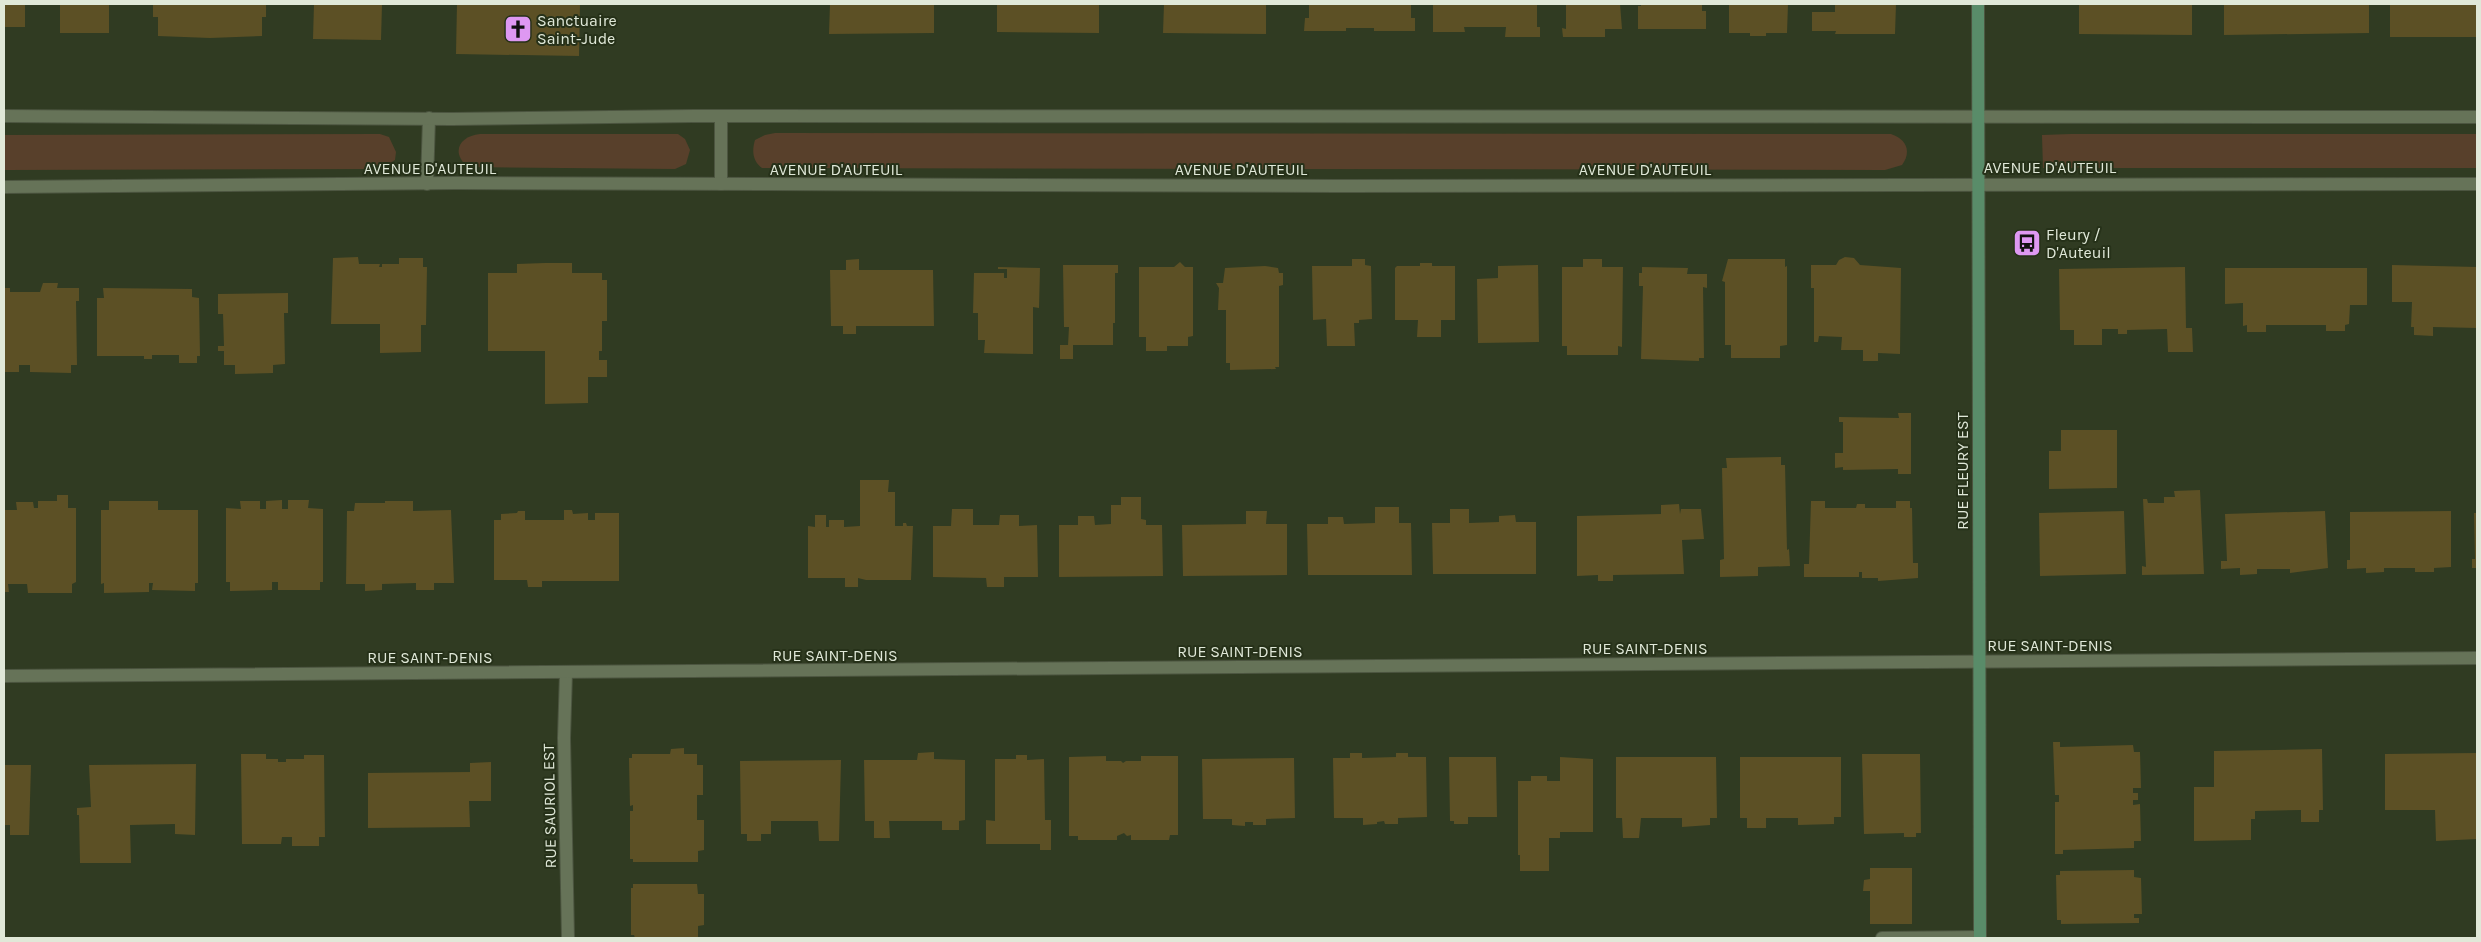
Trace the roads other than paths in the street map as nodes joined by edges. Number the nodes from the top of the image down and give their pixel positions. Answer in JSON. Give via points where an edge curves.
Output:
{"nodes":[{"id":1,"x":1978,"y":4,"type":"edge"},
{"id":2,"x":4,"y":116,"type":"edge"},
{"id":3,"x":721,"y":117,"type":"junction"},
{"id":4,"x":1976,"y":117,"type":"junction"},
{"id":5,"x":2477,"y":117,"type":"edge"},
{"id":6,"x":429,"y":118,"type":"junction"},
{"id":7,"x":428,"y":184,"type":"junction"},
{"id":8,"x":721,"y":184,"type":"junction"},
{"id":9,"x":1977,"y":184,"type":"junction"},
{"id":10,"x":2477,"y":184,"type":"edge"},
{"id":11,"x":4,"y":187,"type":"edge"},
{"id":12,"x":2477,"y":658,"type":"edge"},
{"id":13,"x":1978,"y":661,"type":"junction"},
{"id":14,"x":566,"y":673,"type":"junction"},
{"id":15,"x":4,"y":676,"type":"edge"},
{"id":16,"x":568,"y":938,"type":"edge"},
{"id":17,"x":1882,"y":938,"type":"edge"},
{"id":18,"x":1980,"y":938,"type":"edge"}],
"edges":[{"from":1,"to":4,"type":"street","name":"RUE FLEURY EST"},
{"from":2,"to":6,"type":"street"},
{"from":3,"to":4,"type":"street"},
{"from":3,"to":6,"type":"street"},
{"from":3,"to":8,"type":"street"},
{"from":4,"to":5,"type":"street"},
{"from":4,"to":9,"type":"street","name":"RUE FLEURY EST"},
{"from":6,"to":7,"type":"street"},
{"from":7,"to":8,"type":"street","name":"AVENUE D'AUTEUIL"},
{"from":7,"to":11,"type":"street","name":"AVENUE D'AUTEUIL"},
{"from":8,"to":9,"type":"street","name":"AVENUE D'AUTEUIL"},
{"from":9,"to":10,"type":"street","name":"AVENUE D'AUTEUIL"},
{"from":9,"to":13,"type":"street","name":"RUE FLEURY EST"},
{"from":12,"to":13,"type":"street","name":"RUE SAINT-DENIS"},
{"from":13,"to":14,"type":"street","name":"RUE SAINT-DENIS"},
{"from":13,"to":18,"type":"street","name":"RUE FLEURY EST"},
{"from":14,"to":15,"type":"street","name":"RUE SAINT-DENIS"},
{"from":14,"to":16,"type":"street","name":"RUE SAURIOL EST"},
{"from":17,"to":18,"type":"street"}]}
